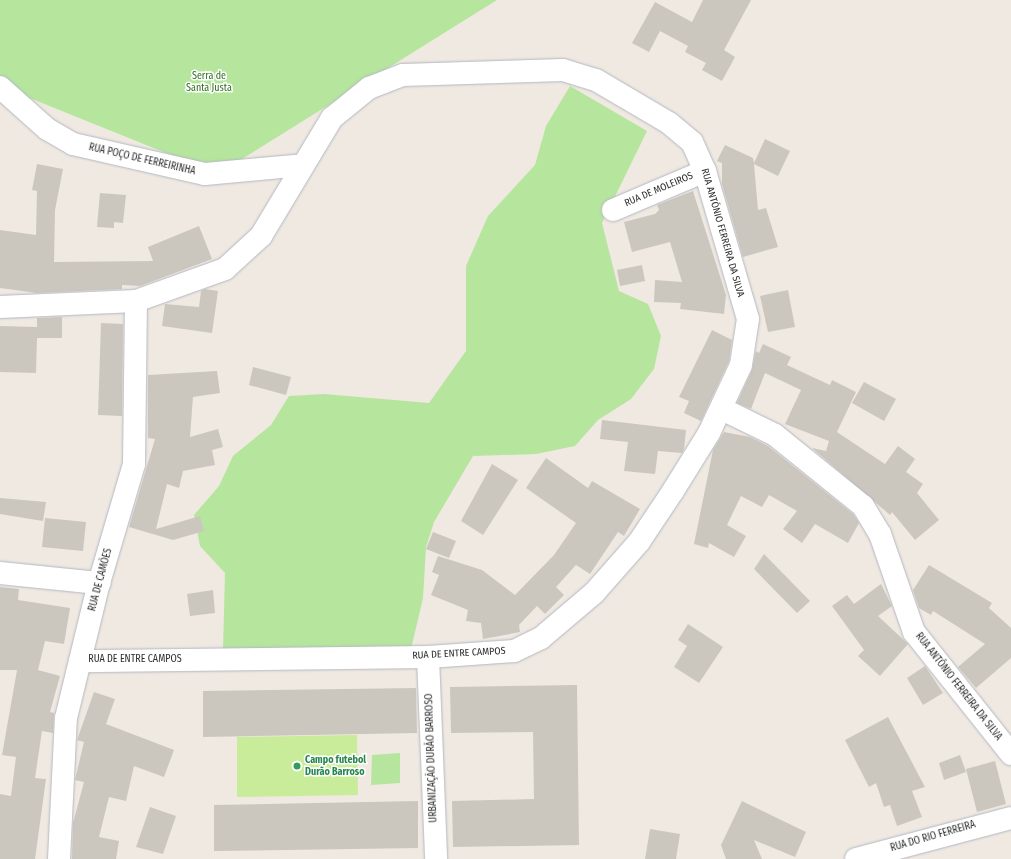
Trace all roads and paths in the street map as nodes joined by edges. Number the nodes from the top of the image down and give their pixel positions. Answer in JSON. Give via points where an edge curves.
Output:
{"nodes":[{"id":1,"x":0,"y":87,"type":"edge"},
{"id":2,"x":303,"y":165,"type":"junction"},
{"id":3,"x":705,"y":171,"type":"junction"},
{"id":4,"x":613,"y":210,"type":"dead end"},
{"id":5,"x":136,"y":301,"type":"junction"},
{"id":6,"x":0,"y":307,"type":"edge"},
{"id":7,"x":722,"y":409,"type":"junction"},
{"id":8,"x":0,"y":573,"type":"edge"},
{"id":9,"x":99,"y":583,"type":"junction"},
{"id":10,"x":428,"y":656,"type":"junction"},
{"id":11,"x":80,"y":661,"type":"junction"},
{"id":12,"x":1011,"y":754,"type":"edge"},
{"id":13,"x":1011,"y":818,"type":"edge"},
{"id":14,"x":901,"y":853,"type":"edge"},
{"id":15,"x":59,"y":859,"type":"edge"},
{"id":16,"x":436,"y":859,"type":"edge"},
{"id":17,"x":856,"y":859,"type":"edge"}],
"edges":[{"from":1,"to":2,"type":"street","name":"RUA POÇO DE FERREIRINHA","via":[[48,129],[73,144],[205,174]]},
{"from":2,"to":3,"type":"street","name":"RUA ANTÓNIO FERREIRA DA SILVA","via":[[332,118],[369,88],[403,75],[564,70],[596,80],[669,123],[692,142]]},
{"from":2,"to":5,"type":"street","name":"RUA ANTÓNIO FERREIRA DA SILVA","via":[[261,236],[225,269]]},
{"from":3,"to":4,"type":"street","name":"RUA DE MOLEIROS"},
{"from":3,"to":7,"type":"street","name":"RUA ANTÓNIO FERREIRA DA SILVA","via":[[748,319],[741,365]]},
{"from":5,"to":6,"type":"street","name":"RUA ANTÓNIO FERREIRA DA SILVA"},
{"from":5,"to":9,"type":"street","name":"RUA DE CAMÕES","via":[[134,464]]},
{"from":7,"to":10,"type":"street","name":"RUA DE ENTRE CAMPOS","via":[[639,542],[594,593],[547,633],[514,651]]},
{"from":7,"to":12,"type":"street","name":"RUA ANTÓNIO FERREIRA DA SILVA","via":[[775,435],[863,506],[880,534],[914,632]]},
{"from":8,"to":9,"type":"street"},
{"from":9,"to":11,"type":"street","name":"RUA DE CAMÕES"},
{"from":10,"to":11,"type":"street","name":"RUA DE ENTRE CAMPOS"},
{"from":10,"to":16,"type":"street","name":"URBANIZAÇÃO DURÃO BARROSO"},
{"from":11,"to":15,"type":"street","name":"RUA DE CAMÕES","via":[[66,718]]},
{"from":13,"to":14,"type":"street","name":"RUA DO RIO FERREIRA"},
{"from":14,"to":17,"type":"street","name":"RUA DO RIO FERREIRA"}]}
